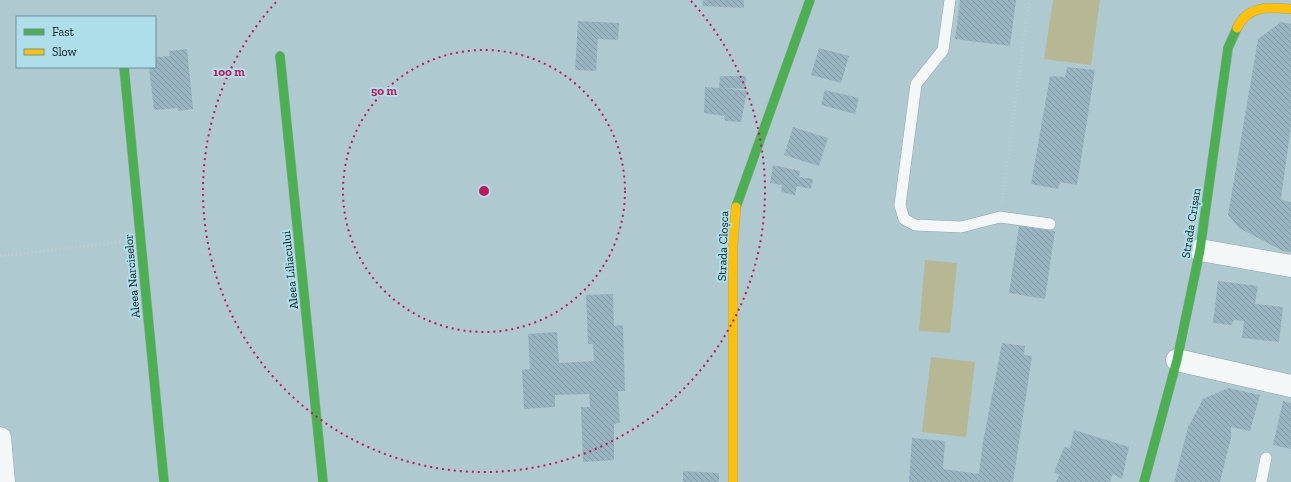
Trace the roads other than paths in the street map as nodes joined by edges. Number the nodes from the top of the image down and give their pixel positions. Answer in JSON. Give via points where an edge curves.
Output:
{"nodes":[{"id":1,"x":810,"y":0,"type":"edge"},
{"id":2,"x":950,"y":0,"type":"edge"},
{"id":3,"x":1291,"y":9,"type":"edge"},
{"id":4,"x":280,"y":56,"type":"dead end"},
{"id":5,"x":124,"y":68,"type":"edge"},
{"id":6,"x":1050,"y":224,"type":"dead end"},
{"id":7,"x":1200,"y":250,"type":"junction"},
{"id":8,"x":1291,"y":266,"type":"edge"},
{"id":9,"x":1177,"y":360,"type":"junction"},
{"id":10,"x":1291,"y":386,"type":"edge"},
{"id":11,"x":0,"y":438,"type":"edge"},
{"id":12,"x":1266,"y":458,"type":"dead end"},
{"id":13,"x":4,"y":482,"type":"edge"},
{"id":14,"x":164,"y":482,"type":"edge"},
{"id":15,"x":323,"y":482,"type":"edge"},
{"id":16,"x":733,"y":482,"type":"edge"},
{"id":17,"x":1144,"y":482,"type":"edge"},
{"id":18,"x":1261,"y":482,"type":"edge"}],
"edges":[{"from":1,"to":16,"type":"street","name":"Strada Cloșca","via":[[735,208]]},
{"from":2,"to":6,"type":"lane","via":[[943,50],[916,84],[900,205],[904,219],[915,225],[961,227],[1000,217]]},
{"from":3,"to":7,"type":"street","name":"Strada Crișan","via":[[1266,7],[1249,11],[1237,25],[1228,48]]},
{"from":4,"to":15,"type":"street","name":"Aleea Liliacului"},
{"from":5,"to":14,"type":"street","name":"Aleea Narciselor"},
{"from":7,"to":8,"type":"street"},
{"from":7,"to":9,"type":"street","name":"Strada Crișan"},
{"from":9,"to":10,"type":"street"},
{"from":9,"to":17,"type":"street","name":"Strada Crișan"},
{"from":11,"to":13,"type":"street"},
{"from":12,"to":18,"type":"lane"}]}
